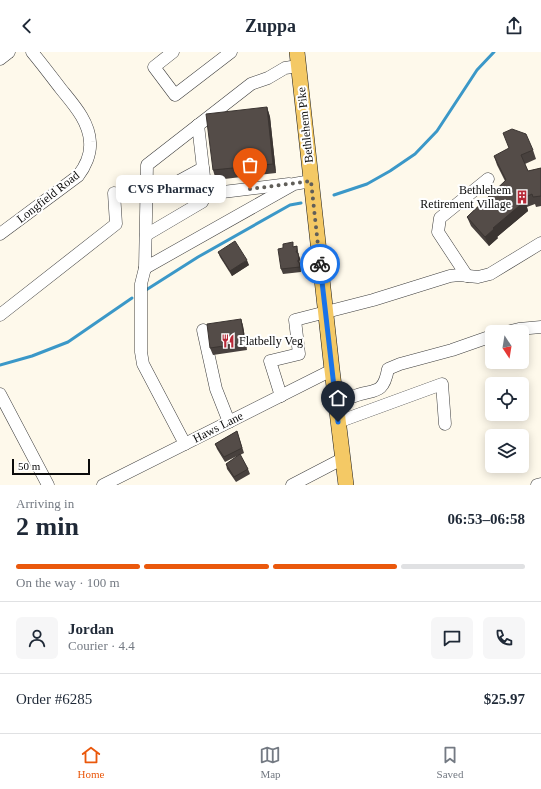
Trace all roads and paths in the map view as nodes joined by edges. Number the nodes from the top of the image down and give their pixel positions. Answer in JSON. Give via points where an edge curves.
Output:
{"nodes":[{"id":1,"x":9,"y":52,"type":"edge"},
{"id":2,"x":32,"y":52,"type":"edge"},
{"id":3,"x":172,"y":52,"type":"edge"},
{"id":4,"x":226,"y":54,"type":"edge"},
{"id":5,"x":0,"y":59,"type":"edge"},
{"id":6,"x":298,"y":59,"type":"edge"},
{"id":7,"x":198,"y":125,"type":"junction"},
{"id":8,"x":203,"y":168,"type":"junction"},
{"id":9,"x":488,"y":179,"type":"dead end"},
{"id":10,"x":311,"y":181,"type":"junction"},
{"id":11,"x":294,"y":184,"type":"junction"},
{"id":12,"x":114,"y":194,"type":"dead end"},
{"id":13,"x":206,"y":194,"type":"junction"},
{"id":14,"x":146,"y":199,"type":"junction"},
{"id":15,"x":0,"y":234,"type":"edge"},
{"id":16,"x":146,"y":235,"type":"junction"},
{"id":17,"x":541,"y":243,"type":"edge"},
{"id":18,"x":145,"y":268,"type":"junction"},
{"id":19,"x":467,"y":276,"type":"junction"},
{"id":20,"x":326,"y":312,"type":"junction"},
{"id":21,"x":0,"y":315,"type":"edge"},
{"id":22,"x":541,"y":327,"type":"edge"},
{"id":23,"x":529,"y":328,"type":"edge"},
{"id":24,"x":203,"y":330,"type":"dead end"},
{"id":25,"x":485,"y":338,"type":"edge"},
{"id":26,"x":332,"y":370,"type":"junction"},
{"id":27,"x":0,"y":394,"type":"edge"},
{"id":28,"x":281,"y":396,"type":"junction"},
{"id":29,"x":337,"y":415,"type":"junction"},
{"id":30,"x":229,"y":422,"type":"junction"},
{"id":31,"x":445,"y":424,"type":"dead end"},
{"id":32,"x":185,"y":444,"type":"junction"},
{"id":33,"x":342,"y":459,"type":"junction"},
{"id":34,"x":314,"y":480,"type":"edge"},
{"id":35,"x":541,"y":484,"type":"edge"},
{"id":36,"x":48,"y":485,"type":"edge"},
{"id":37,"x":103,"y":485,"type":"edge"},
{"id":38,"x":292,"y":485,"type":"edge"},
{"id":39,"x":346,"y":485,"type":"edge"},
{"id":40,"x":537,"y":485,"type":"edge"}],
"edges":[{"from":1,"to":5,"type":"street"},
{"from":2,"to":15,"type":"street","name":"Longfield Road","via":[[85,123],[90,143],[89,152],[78,176]]},
{"from":3,"to":4,"type":"street","via":[[154,67],[175,95]]},
{"from":6,"to":7,"type":"street","via":[[268,78],[251,84]]},
{"from":6,"to":10,"type":"main road","name":"Bethlehem Pike"},
{"from":7,"to":8,"type":"street"},
{"from":7,"to":14,"type":"street","via":[[147,165]]},
{"from":8,"to":13,"type":"street"},
{"from":8,"to":14,"type":"street"},
{"from":9,"to":19,"type":"street","via":[[440,218],[438,225],[438,232]]},
{"from":10,"to":11,"type":"street"},
{"from":10,"to":20,"type":"main road","name":"Bethlehem Pike"},
{"from":11,"to":13,"type":"street"},
{"from":11,"to":18,"type":"street"},
{"from":12,"to":21,"type":"street","via":[[116,224]]},
{"from":13,"to":16,"type":"street","via":[[202,202]]},
{"from":14,"to":16,"type":"street"},
{"from":16,"to":18,"type":"street"},
{"from":17,"to":19,"type":"street","via":[[490,274]]},
{"from":18,"to":32,"type":"street","via":[[141,284],[143,364]]},
{"from":19,"to":20,"type":"street","via":[[450,276]]},
{"from":20,"to":26,"type":"main road","name":"Bethlehem Pike"},
{"from":20,"to":28,"type":"street","via":[[295,320],[299,354],[270,361]]},
{"from":22,"to":23,"type":"street"},
{"from":24,"to":30,"type":"street","via":[[216,389]]},
{"from":25,"to":29,"type":"street","via":[[388,369],[381,388],[352,397]]},
{"from":26,"to":28,"type":"street","name":"Haws Lane"},
{"from":26,"to":29,"type":"main road","name":"Bethlehem Pike"},
{"from":27,"to":36,"type":"street"},
{"from":28,"to":30,"type":"street","name":"Haws Lane"},
{"from":29,"to":31,"type":"street","via":[[442,384]]},
{"from":29,"to":33,"type":"main road","name":"Bethlehem Pike"},
{"from":30,"to":32,"type":"street","name":"Haws Lane"},
{"from":32,"to":37,"type":"street","name":"Haws Lane"},
{"from":33,"to":34,"type":"street"},
{"from":33,"to":39,"type":"main road","name":"Bethlehem Pike"},
{"from":34,"to":38,"type":"street"},
{"from":35,"to":40,"type":"street"}]}
